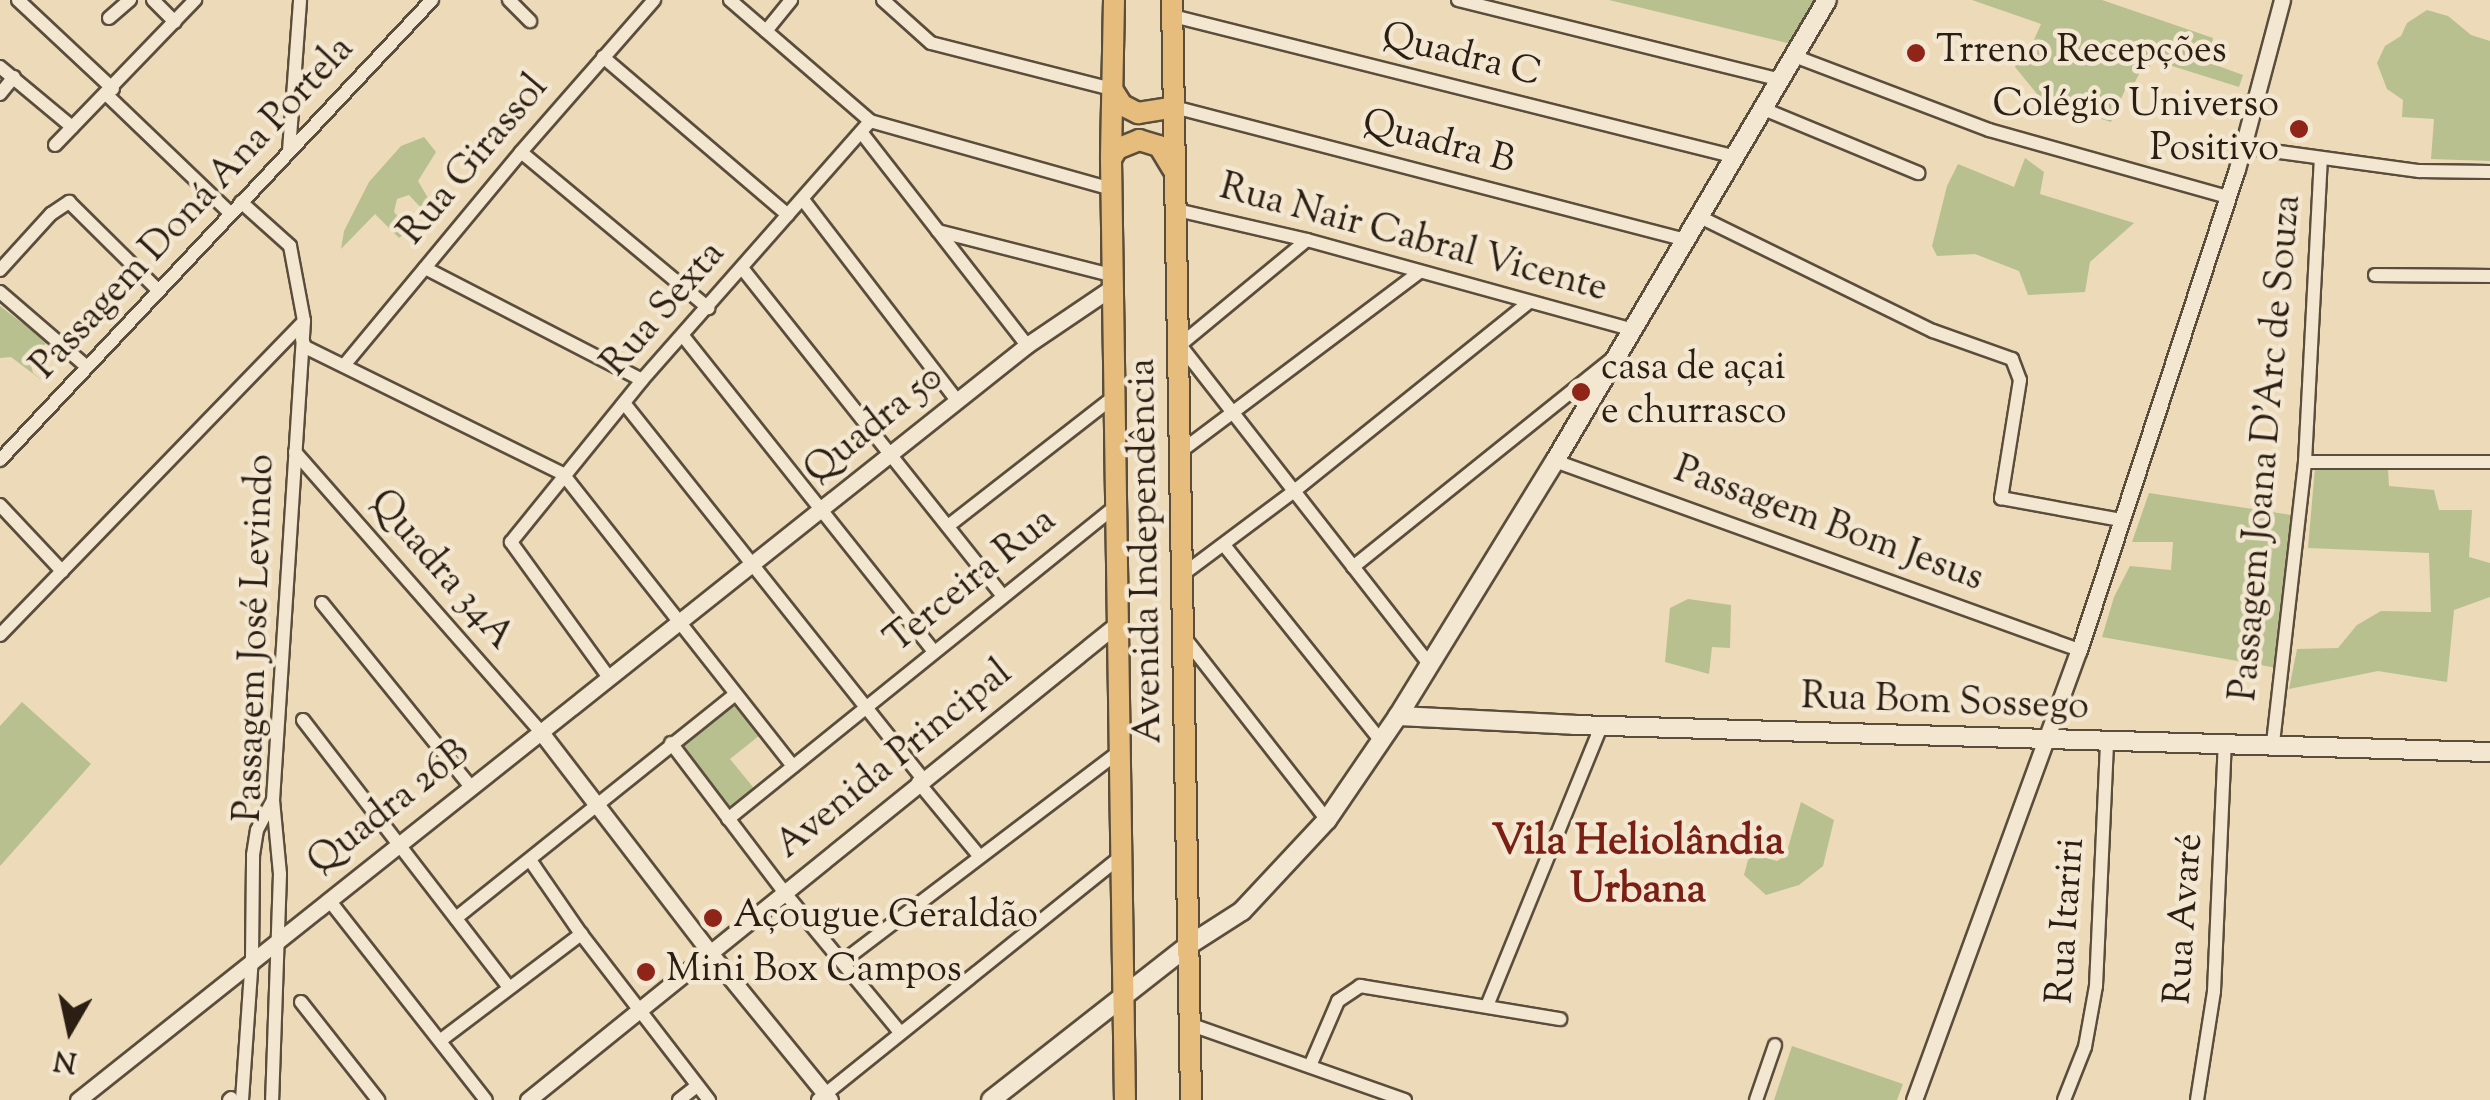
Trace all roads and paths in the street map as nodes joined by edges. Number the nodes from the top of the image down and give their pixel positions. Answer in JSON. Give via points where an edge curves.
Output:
{"nodes":[{"id":1,"x":18,"y":0,"type":"edge"},
{"id":2,"x":130,"y":0,"type":"edge"},
{"id":3,"x":153,"y":0,"type":"edge"},
{"id":4,"x":195,"y":0,"type":"edge"},
{"id":5,"x":300,"y":0,"type":"edge"},
{"id":6,"x":432,"y":0,"type":"edge"},
{"id":7,"x":509,"y":0,"type":"edge"},
{"id":8,"x":654,"y":0,"type":"edge"},
{"id":9,"x":730,"y":0,"type":"edge"},
{"id":10,"x":791,"y":0,"type":"edge"},
{"id":11,"x":882,"y":0,"type":"edge"},
{"id":12,"x":1114,"y":0,"type":"edge"},
{"id":13,"x":1458,"y":0,"type":"edge"},
{"id":14,"x":1828,"y":0,"type":"edge"},
{"id":15,"x":2282,"y":0,"type":"edge"},
{"id":16,"x":1172,"y":8,"type":"edge"},
{"id":17,"x":109,"y":18,"type":"dead end"},
{"id":18,"x":530,"y":20,"type":"dead end"},
{"id":19,"x":175,"y":22,"type":"junction"},
{"id":20,"x":766,"y":31,"type":"junction"},
{"id":21,"x":1794,"y":56,"type":"junction"},
{"id":22,"x":603,"y":57,"type":"junction"},
{"id":23,"x":0,"y":68,"type":"edge"},
{"id":24,"x":14,"y":77,"type":"junction"},
{"id":25,"x":1781,"y":80,"type":"junction"},
{"id":26,"x":1112,"y":88,"type":"junction"},
{"id":27,"x":110,"y":92,"type":"junction"},
{"id":28,"x":0,"y":94,"type":"edge"},
{"id":29,"x":1174,"y":107,"type":"junction"},
{"id":30,"x":1766,"y":110,"type":"junction"},
{"id":31,"x":865,"y":126,"type":"junction"},
{"id":32,"x":72,"y":127,"type":"junction"},
{"id":33,"x":56,"y":146,"type":"dead end"},
{"id":34,"x":2243,"y":148,"type":"junction"},
{"id":35,"x":289,"y":151,"type":"junction"},
{"id":36,"x":520,"y":152,"type":"junction"},
{"id":37,"x":1736,"y":157,"type":"junction"},
{"id":38,"x":2320,"y":158,"type":"junction"},
{"id":39,"x":1111,"y":159,"type":"junction"},
{"id":40,"x":2490,"y":172,"type":"edge"},
{"id":41,"x":1918,"y":173,"type":"dead end"},
{"id":42,"x":1176,"y":176,"type":"junction"},
{"id":43,"x":1112,"y":189,"type":"junction"},
{"id":44,"x":2226,"y":197,"type":"junction"},
{"id":45,"x":804,"y":201,"type":"junction"},
{"id":46,"x":241,"y":202,"type":"junction"},
{"id":47,"x":1177,"y":210,"type":"junction"},
{"id":48,"x":230,"y":213,"type":"junction"},
{"id":49,"x":788,"y":215,"type":"junction"},
{"id":50,"x":1700,"y":217,"type":"junction"},
{"id":51,"x":938,"y":230,"type":"junction"},
{"id":52,"x":1306,"y":240,"type":"junction"},
{"id":53,"x":1686,"y":240,"type":"junction"},
{"id":54,"x":425,"y":268,"type":"junction"},
{"id":55,"x":742,"y":268,"type":"junction"},
{"id":56,"x":0,"y":270,"type":"edge"},
{"id":57,"x":1418,"y":273,"type":"junction"},
{"id":58,"x":2375,"y":275,"type":"dead end"},
{"id":59,"x":2490,"y":276,"type":"edge"},
{"id":60,"x":1114,"y":281,"type":"junction"},
{"id":61,"x":157,"y":289,"type":"junction"},
{"id":62,"x":0,"y":292,"type":"edge"},
{"id":63,"x":1529,"y":302,"type":"junction"},
{"id":64,"x":708,"y":308,"type":"junction"},
{"id":65,"x":304,"y":321,"type":"junction"},
{"id":66,"x":1634,"y":330,"type":"junction"},
{"id":67,"x":302,"y":336,"type":"junction"},
{"id":68,"x":683,"y":336,"type":"junction"},
{"id":69,"x":1027,"y":345,"type":"junction"},
{"id":70,"x":1180,"y":345,"type":"junction"},
{"id":71,"x":1619,"y":354,"type":"junction"},
{"id":72,"x":346,"y":363,"type":"junction"},
{"id":73,"x":86,"y":366,"type":"junction"},
{"id":74,"x":642,"y":380,"type":"junction"},
{"id":75,"x":1115,"y":396,"type":"junction"},
{"id":76,"x":958,"y":402,"type":"junction"},
{"id":77,"x":624,"y":403,"type":"junction"},
{"id":78,"x":1231,"y":414,"type":"junction"},
{"id":79,"x":295,"y":452,"type":"junction"},
{"id":80,"x":1180,"y":452,"type":"junction"},
{"id":81,"x":891,"y":455,"type":"junction"},
{"id":82,"x":0,"y":460,"type":"edge"},
{"id":83,"x":1555,"y":461,"type":"junction"},
{"id":84,"x":2305,"y":462,"type":"junction"},
{"id":85,"x":2490,"y":462,"type":"edge"},
{"id":86,"x":563,"y":474,"type":"junction"},
{"id":87,"x":1294,"y":492,"type":"junction"},
{"id":88,"x":0,"y":505,"type":"edge"},
{"id":89,"x":1116,"y":506,"type":"junction"},
{"id":90,"x":822,"y":510,"type":"junction"},
{"id":91,"x":2121,"y":520,"type":"junction"},
{"id":92,"x":948,"y":526,"type":"junction"},
{"id":93,"x":1224,"y":545,"type":"junction"},
{"id":94,"x":752,"y":565,"type":"junction"},
{"id":95,"x":1352,"y":567,"type":"junction"},
{"id":96,"x":62,"y":571,"type":"junction"},
{"id":97,"x":1182,"y":575,"type":"junction"},
{"id":98,"x":1003,"y":596,"type":"junction"},
{"id":99,"x":322,"y":603,"type":"dead end"},
{"id":100,"x":681,"y":624,"type":"junction"},
{"id":101,"x":1117,"y":624,"type":"junction"},
{"id":102,"x":1182,"y":634,"type":"junction"},
{"id":103,"x":0,"y":635,"type":"edge"},
{"id":104,"x":2079,"y":650,"type":"junction"},
{"id":105,"x":934,"y":651,"type":"junction"},
{"id":106,"x":1430,"y":665,"type":"junction"},
{"id":107,"x":610,"y":679,"type":"junction"},
{"id":108,"x":734,"y":695,"type":"junction"},
{"id":109,"x":866,"y":704,"type":"junction"},
{"id":110,"x":1398,"y":716,"type":"junction"},
{"id":111,"x":302,"y":720,"type":"dead end"},
{"id":112,"x":1601,"y":726,"type":"junction"},
{"id":113,"x":540,"y":731,"type":"junction"},
{"id":114,"x":2047,"y":740,"type":"junction"},
{"id":115,"x":2107,"y":741,"type":"junction"},
{"id":116,"x":1382,"y":742,"type":"junction"},
{"id":117,"x":2225,"y":742,"type":"junction"},
{"id":118,"x":671,"y":743,"type":"junction"},
{"id":119,"x":2273,"y":744,"type":"junction"},
{"id":120,"x":1120,"y":750,"type":"junction"},
{"id":121,"x":2490,"y":752,"type":"edge"},
{"id":122,"x":793,"y":766,"type":"junction"},
{"id":123,"x":921,"y":780,"type":"junction"},
{"id":124,"x":472,"y":788,"type":"junction"},
{"id":125,"x":273,"y":800,"type":"junction"},
{"id":126,"x":596,"y":803,"type":"junction"},
{"id":127,"x":728,"y":819,"type":"junction"},
{"id":128,"x":1327,"y":820,"type":"junction"},
{"id":129,"x":397,"y":846,"type":"junction"},
{"id":130,"x":980,"y":857,"type":"junction"},
{"id":131,"x":1120,"y":857,"type":"junction"},
{"id":132,"x":530,"y":860,"type":"junction"},
{"id":133,"x":784,"y":892,"type":"junction"},
{"id":134,"x":328,"y":900,"type":"junction"},
{"id":135,"x":456,"y":918,"type":"junction"},
{"id":136,"x":580,"y":934,"type":"junction"},
{"id":137,"x":279,"y":937,"type":"junction"},
{"id":138,"x":1189,"y":946,"type":"junction"},
{"id":139,"x":711,"y":954,"type":"junction"},
{"id":140,"x":252,"y":958,"type":"junction"},
{"id":141,"x":842,"y":962,"type":"junction"},
{"id":142,"x":508,"y":986,"type":"junction"},
{"id":143,"x":1121,"y":998,"type":"junction"},
{"id":144,"x":302,"y":1002,"type":"dead end"},
{"id":145,"x":1487,"y":1006,"type":"junction"},
{"id":146,"x":640,"y":1014,"type":"junction"},
{"id":147,"x":1560,"y":1020,"type":"dead end"},
{"id":148,"x":1189,"y":1024,"type":"junction"},
{"id":149,"x":900,"y":1032,"type":"junction"},
{"id":150,"x":442,"y":1040,"type":"junction"},
{"id":151,"x":1775,"y":1044,"type":"dead end"},
{"id":152,"x":1310,"y":1066,"type":"junction"},
{"id":153,"x":697,"y":1086,"type":"junction"},
{"id":154,"x":371,"y":1098,"type":"edge"},
{"id":155,"x":824,"y":1098,"type":"edge"},
{"id":156,"x":234,"y":1099,"type":"edge"},
{"id":157,"x":78,"y":1100,"type":"edge"},
{"id":158,"x":272,"y":1100,"type":"edge"},
{"id":159,"x":486,"y":1100,"type":"edge"},
{"id":160,"x":528,"y":1100,"type":"edge"},
{"id":161,"x":679,"y":1100,"type":"edge"},
{"id":162,"x":709,"y":1100,"type":"edge"},
{"id":163,"x":991,"y":1100,"type":"edge"},
{"id":164,"x":1125,"y":1100,"type":"edge"},
{"id":165,"x":1192,"y":1100,"type":"edge"},
{"id":166,"x":1405,"y":1100,"type":"edge"},
{"id":167,"x":1756,"y":1100,"type":"edge"},
{"id":168,"x":1914,"y":1100,"type":"edge"},
{"id":169,"x":2064,"y":1100,"type":"edge"},
{"id":170,"x":2198,"y":1100,"type":"edge"}],
"edges":[{"from":1,"to":27,"type":"street"},
{"from":2,"to":17,"type":"street"},
{"from":3,"to":19,"type":"street"},
{"from":4,"to":19,"type":"street"},
{"from":5,"to":35,"type":"street"},
{"from":6,"to":35,"type":"street","name":"Passagem Doná Ana Portela"},
{"from":7,"to":18,"type":"street"},
{"from":8,"to":22,"type":"street","name":"Rua Girassol"},
{"from":9,"to":20,"type":"street"},
{"from":10,"to":20,"type":"street"},
{"from":11,"to":26,"type":"street","via":[[931,42]]},
{"from":12,"to":26,"type":"main road","name":"Avenida Independência"},
{"from":13,"to":25,"type":"street"},
{"from":14,"to":21,"type":"main road"},
{"from":15,"to":34,"type":"street"},
{"from":16,"to":29,"type":"main road","name":"Avenida Independência"},
{"from":16,"to":37,"type":"street","name":"Quadra C"},
{"from":19,"to":27,"type":"street"},
{"from":20,"to":31,"type":"street"},
{"from":21,"to":25,"type":"main road"},
{"from":21,"to":44,"type":"street","via":[[1989,130]]},
{"from":22,"to":36,"type":"street","name":"Rua Girassol"},
{"from":22,"to":49,"type":"street"},
{"from":23,"to":24,"type":"street"},
{"from":24,"to":28,"type":"street"},
{"from":24,"to":32,"type":"street"},
{"from":25,"to":30,"type":"main road"},
{"from":26,"to":29,"type":"main road","via":[[1138,112]]},
{"from":26,"to":39,"type":"main road","name":"Avenida Independência"},
{"from":27,"to":32,"type":"street"},
{"from":27,"to":48,"type":"street"},
{"from":29,"to":42,"type":"main road","name":"Avenida Independência"},
{"from":29,"to":53,"type":"street","name":"Quadra B"},
{"from":30,"to":37,"type":"main road"},
{"from":30,"to":41,"type":"street"},
{"from":31,"to":43,"type":"street"},
{"from":31,"to":45,"type":"street","name":"Rua Sexta"},
{"from":31,"to":51,"type":"street"},
{"from":32,"to":33,"type":"street"},
{"from":34,"to":38,"type":"street"},
{"from":34,"to":44,"type":"street"},
{"from":35,"to":46,"type":"street","name":"Passagem Doná Ana Portela"},
{"from":36,"to":54,"type":"street","name":"Rua Girassol"},
{"from":36,"to":64,"type":"street"},
{"from":37,"to":50,"type":"main road"},
{"from":38,"to":40,"type":"street"},
{"from":38,"to":84,"type":"street","name":"Passagem Joana D'Arc de Souza"},
{"from":39,"to":42,"type":"main road","via":[[1127,143],[1149,142],[1165,153]]},
{"from":39,"to":43,"type":"main road","name":"Avenida Independência"},
{"from":42,"to":47,"type":"main road","name":"Avenida Independência"},
{"from":43,"to":60,"type":"main road","name":"Avenida Independência"},
{"from":44,"to":91,"type":"street"},
{"from":45,"to":49,"type":"street","name":"Rua Sexta"},
{"from":45,"to":76,"type":"street"},
{"from":46,"to":48,"type":"street","name":"Passagem Doná Ana Portela"},
{"from":46,"to":65,"type":"street","name":"Passagem José Levindo","via":[[290,246]]},
{"from":47,"to":52,"type":"street","name":"Rua Nair Cabral Vicente"},
{"from":47,"to":70,"type":"main road","name":"Avenida Independência"},
{"from":48,"to":61,"type":"street","name":"Passagem Doná Ana Portela"},
{"from":49,"to":55,"type":"street","name":"Rua Sexta"},
{"from":50,"to":53,"type":"main road"},
{"from":50,"to":91,"type":"street","via":[[1933,331],[2012,360],[2020,380],[2000,498]]},
{"from":51,"to":60,"type":"street"},
{"from":51,"to":69,"type":"street"},
{"from":52,"to":57,"type":"street","name":"Rua Nair Cabral Vicente"},
{"from":52,"to":70,"type":"street"},
{"from":53,"to":66,"type":"main road"},
{"from":54,"to":72,"type":"street","name":"Rua Girassol"},
{"from":54,"to":74,"type":"street"},
{"from":55,"to":64,"type":"street","name":"Rua Sexta"},
{"from":55,"to":81,"type":"street"},
{"from":56,"to":61,"type":"street","via":[[69,202]]},
{"from":57,"to":63,"type":"street","name":"Rua Nair Cabral Vicente"},
{"from":57,"to":78,"type":"street"},
{"from":58,"to":59,"type":"street"},
{"from":60,"to":69,"type":"street","name":"Quadra 50"},
{"from":60,"to":75,"type":"main road","name":"Avenida Independência"},
{"from":61,"to":73,"type":"street","name":"Passagem Doná Ana Portela"},
{"from":62,"to":73,"type":"street"},
{"from":63,"to":66,"type":"street","name":"Rua Nair Cabral Vicente"},
{"from":63,"to":87,"type":"street"},
{"from":64,"to":68,"type":"street","name":"Rua Sexta"},
{"from":65,"to":67,"type":"street","name":"Passagem José Levindo"},
{"from":65,"to":96,"type":"street"},
{"from":66,"to":71,"type":"main road"},
{"from":67,"to":72,"type":"street","via":[[305,347]]},
{"from":67,"to":79,"type":"street","name":"Passagem José Levindo"},
{"from":68,"to":74,"type":"street","name":"Rua Sexta"},
{"from":68,"to":90,"type":"street"},
{"from":69,"to":76,"type":"street","name":"Quadra 50"},
{"from":70,"to":78,"type":"street"},
{"from":70,"to":80,"type":"main road","name":"Avenida Independência"},
{"from":71,"to":83,"type":"main road"},
{"from":71,"to":95,"type":"street"},
{"from":72,"to":86,"type":"street"},
{"from":73,"to":82,"type":"street","name":"Passagem Doná Ana Portela"},
{"from":74,"to":77,"type":"street","name":"Rua Sexta"},
{"from":75,"to":89,"type":"main road","name":"Avenida Independência"},
{"from":75,"to":92,"type":"street"},
{"from":76,"to":81,"type":"street","name":"Quadra 50"},
{"from":77,"to":86,"type":"street","name":"Rua Sexta"},
{"from":77,"to":94,"type":"street"},
{"from":78,"to":80,"type":"street"},
{"from":78,"to":87,"type":"street"},
{"from":79,"to":113,"type":"street","name":"Quadra 34A"},
{"from":79,"to":125,"type":"street","name":"Passagem José Levindo"},
{"from":80,"to":97,"type":"main road","name":"Avenida Independência"},
{"from":81,"to":90,"type":"street","name":"Quadra 50"},
{"from":81,"to":92,"type":"street"},
{"from":83,"to":104,"type":"street","name":"Passagem Bom Jesus"},
{"from":83,"to":106,"type":"main road"},
{"from":84,"to":85,"type":"street"},
{"from":84,"to":119,"type":"street","name":"Passagem Joana D'Arc de Souza"},
{"from":86,"to":100,"type":"street"},
{"from":86,"to":107,"type":"street","name":"Rua Sexta","via":[[510,542]]},
{"from":87,"to":93,"type":"street"},
{"from":87,"to":95,"type":"street"},
{"from":88,"to":96,"type":"street"},
{"from":89,"to":98,"type":"street","name":"Terceira Rua"},
{"from":89,"to":101,"type":"main road","name":"Avenida Independência"},
{"from":90,"to":94,"type":"street","name":"Quadra 50"},
{"from":90,"to":105,"type":"street"},
{"from":91,"to":104,"type":"street"},
{"from":92,"to":98,"type":"street"},
{"from":93,"to":97,"type":"street"},
{"from":93,"to":116,"type":"street"},
{"from":94,"to":100,"type":"street","name":"Quadra 50"},
{"from":94,"to":109,"type":"street"},
{"from":95,"to":106,"type":"street"},
{"from":96,"to":103,"type":"street"},
{"from":97,"to":102,"type":"main road","name":"Avenida Independência"},
{"from":98,"to":105,"type":"street","name":"Terceira Rua"},
{"from":99,"to":124,"type":"street"},
{"from":100,"to":107,"type":"street","name":"Quadra 50"},
{"from":100,"to":108,"type":"street"},
{"from":101,"to":120,"type":"main road","name":"Avenida Independência"},
{"from":101,"to":123,"type":"street","name":"Avenida Principal"},
{"from":102,"to":128,"type":"street"},
{"from":102,"to":138,"type":"main road","name":"Avenida Independência"},
{"from":104,"to":114,"type":"street"},
{"from":105,"to":109,"type":"street","name":"Terceira Rua"},
{"from":106,"to":110,"type":"main road"},
{"from":107,"to":113,"type":"street","name":"Quadra 26B"},
{"from":108,"to":118,"type":"street"},
{"from":108,"to":122,"type":"street"},
{"from":109,"to":122,"type":"street","name":"Terceira Rua"},
{"from":109,"to":123,"type":"street"},
{"from":110,"to":112,"type":"main road","name":"Rua Bom Sossego"},
{"from":110,"to":116,"type":"main road"},
{"from":111,"to":129,"type":"street"},
{"from":112,"to":114,"type":"main road","name":"Rua Bom Sossego"},
{"from":112,"to":145,"type":"street"},
{"from":113,"to":124,"type":"street","name":"Quadra 26B"},
{"from":113,"to":126,"type":"street"},
{"from":114,"to":115,"type":"main road","name":"Rua Bom Sossego"},
{"from":114,"to":168,"type":"street"},
{"from":115,"to":117,"type":"main road","name":"Rua Bom Sossego"},
{"from":115,"to":169,"type":"street","name":"Rua Itariri","via":[[2094,1003]]},
{"from":116,"to":128,"type":"main road"},
{"from":117,"to":119,"type":"main road","name":"Rua Bom Sossego"},
{"from":117,"to":170,"type":"street","name":"Rua Avaré","via":[[2214,990]]},
{"from":118,"to":126,"type":"street"},
{"from":118,"to":127,"type":"street"},
{"from":119,"to":121,"type":"main road","name":"Rua Bom Sossego"},
{"from":120,"to":130,"type":"street"},
{"from":120,"to":131,"type":"main road","name":"Avenida Independência"},
{"from":122,"to":127,"type":"street","name":"Terceira Rua"},
{"from":123,"to":130,"type":"street"},
{"from":123,"to":133,"type":"street","name":"Avenida Principal"},
{"from":124,"to":129,"type":"street","name":"Quadra 26B"},
{"from":125,"to":137,"type":"street","name":"Passagem José Levindo"},
{"from":125,"to":140,"type":"street","via":[[254,840]]},
{"from":126,"to":132,"type":"street"},
{"from":126,"to":139,"type":"street"},
{"from":127,"to":133,"type":"street"},
{"from":128,"to":138,"type":"main road","via":[[1242,911]]},
{"from":129,"to":134,"type":"street","name":"Quadra 26B"},
{"from":129,"to":135,"type":"street"},
{"from":130,"to":141,"type":"street"},
{"from":131,"to":143,"type":"main road","name":"Avenida Independência"},
{"from":131,"to":149,"type":"street"},
{"from":132,"to":135,"type":"street"},
{"from":132,"to":136,"type":"street"},
{"from":133,"to":139,"type":"street","name":"Avenida Principal"},
{"from":133,"to":141,"type":"street"},
{"from":134,"to":137,"type":"street","name":"Quadra 26B"},
{"from":134,"to":150,"type":"street"},
{"from":135,"to":142,"type":"street"},
{"from":136,"to":142,"type":"street"},
{"from":136,"to":146,"type":"street"},
{"from":137,"to":140,"type":"street","name":"Quadra 26B"},
{"from":137,"to":158,"type":"street","name":"Passagem José Levindo"},
{"from":138,"to":143,"type":"main road"},
{"from":138,"to":148,"type":"main road","name":"Avenida Independência"},
{"from":139,"to":146,"type":"street","name":"Avenida Principal"},
{"from":139,"to":155,"type":"street"},
{"from":140,"to":156,"type":"street"},
{"from":140,"to":157,"type":"street","name":"Quadra 26B"},
{"from":141,"to":149,"type":"street"},
{"from":142,"to":150,"type":"street"},
{"from":143,"to":163,"type":"main road"},
{"from":143,"to":164,"type":"main road","name":"Avenida Independência"},
{"from":144,"to":154,"type":"street"},
{"from":145,"to":147,"type":"street"},
{"from":145,"to":152,"type":"street","via":[[1379,986],[1351,988],[1338,1001]]},
{"from":146,"to":153,"type":"street"},
{"from":146,"to":160,"type":"street","name":"Avenida Principal"},
{"from":148,"to":152,"type":"street"},
{"from":148,"to":165,"type":"main road","name":"Avenida Independência"},
{"from":149,"to":155,"type":"street"},
{"from":150,"to":159,"type":"street"},
{"from":151,"to":167,"type":"street"},
{"from":152,"to":166,"type":"street"},
{"from":153,"to":161,"type":"street"},
{"from":153,"to":162,"type":"street"}]}
